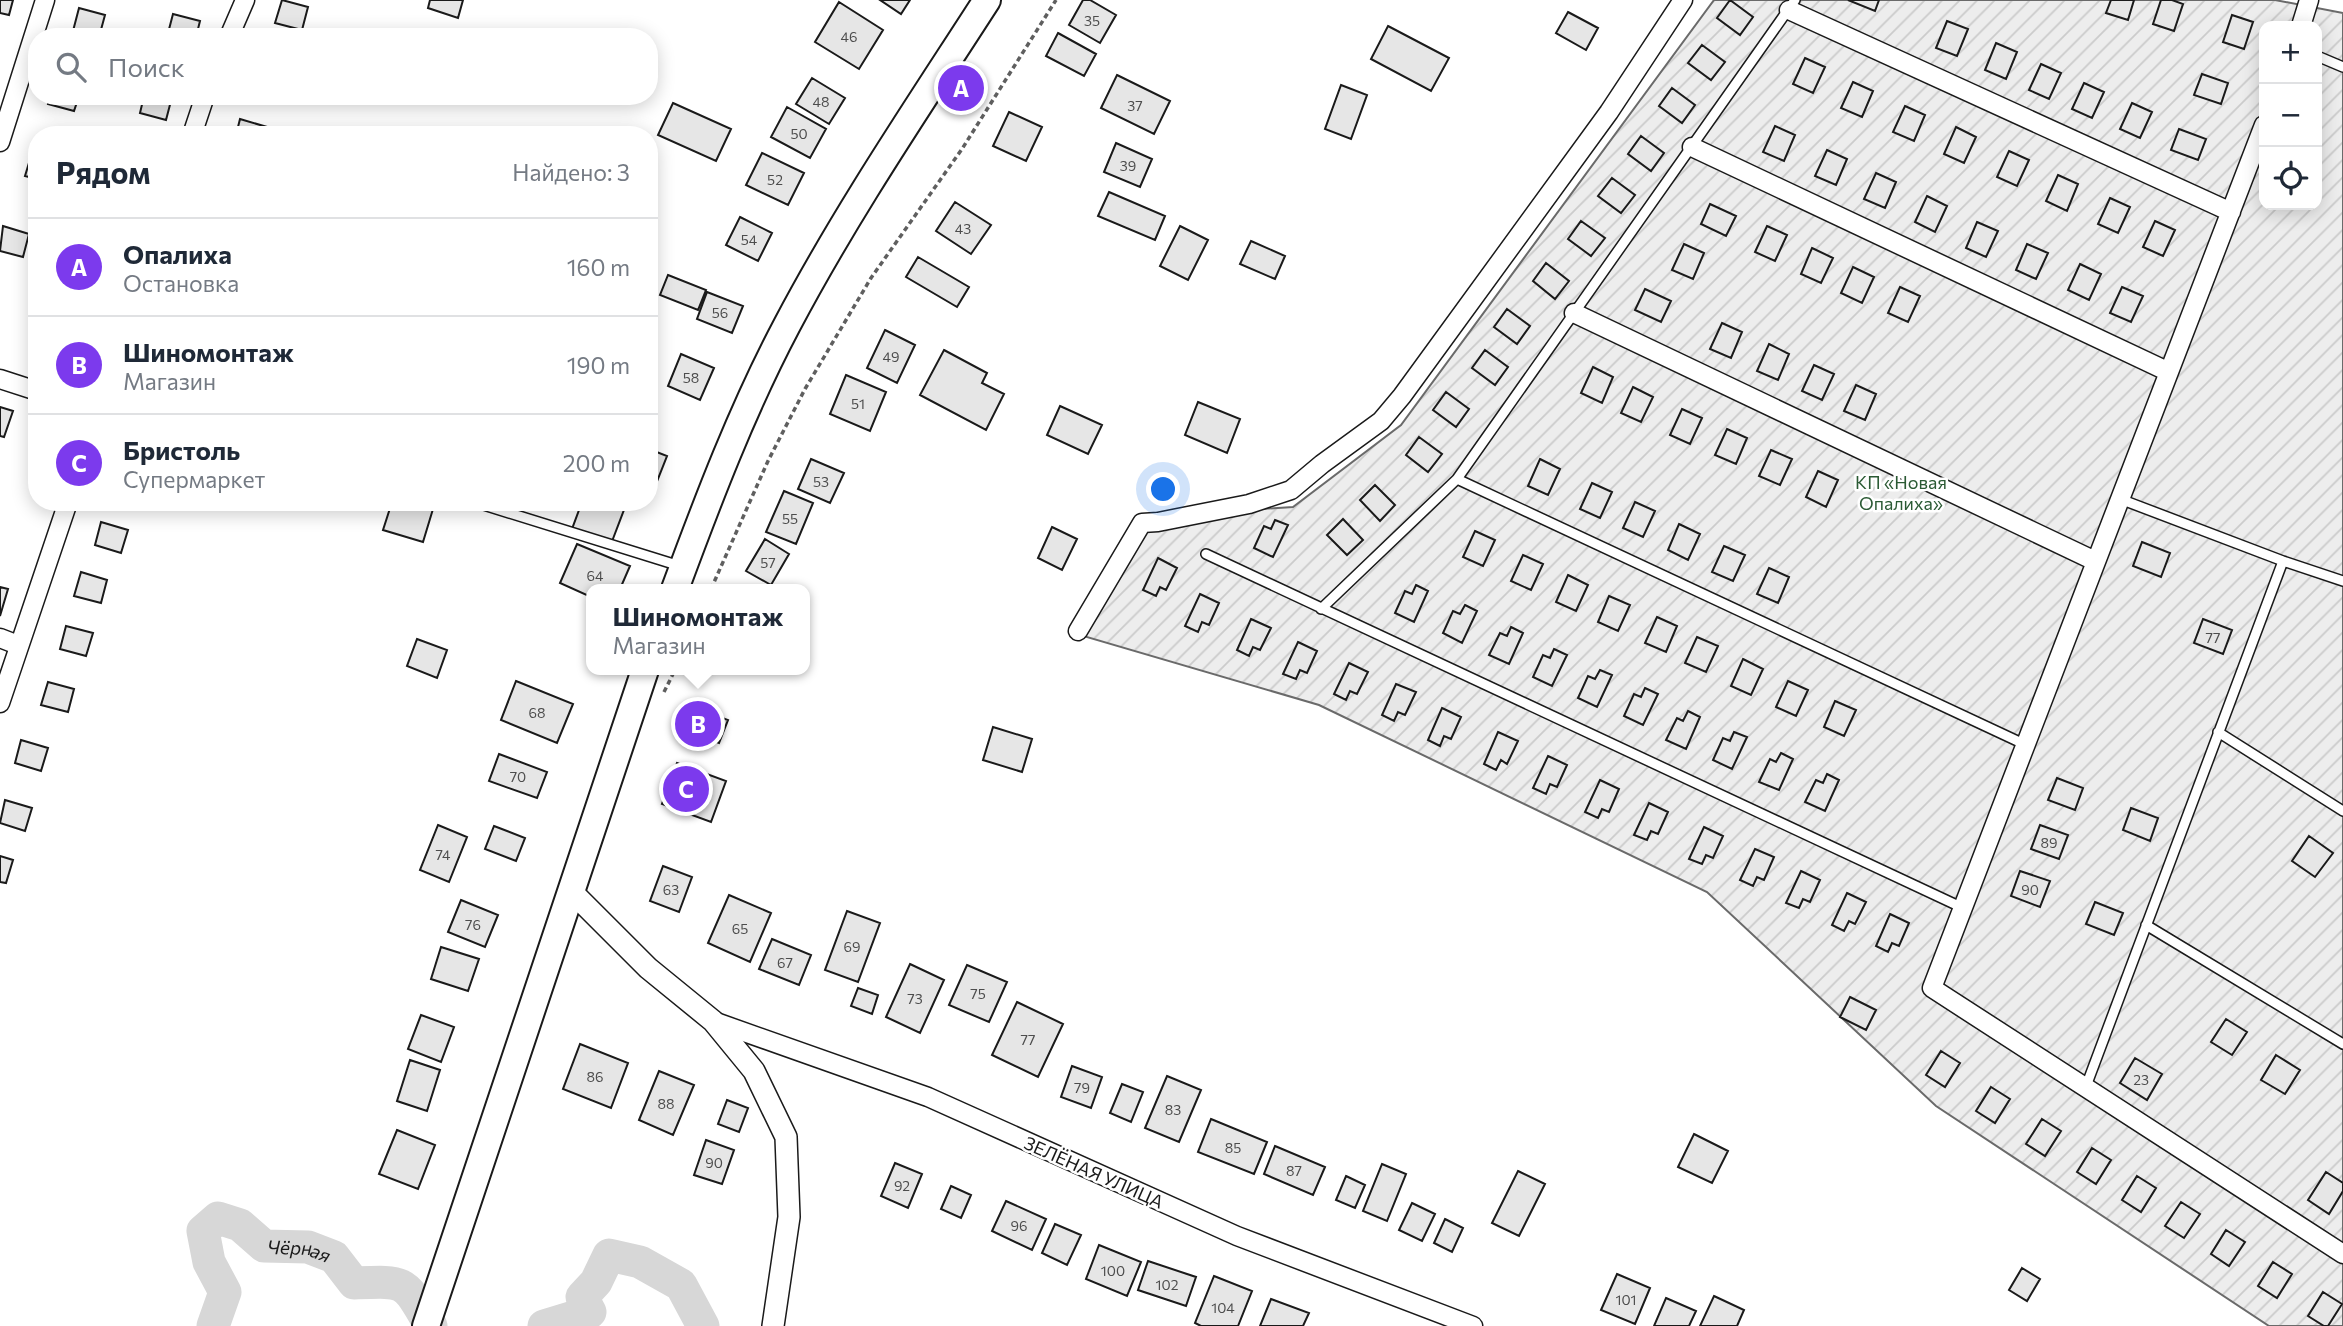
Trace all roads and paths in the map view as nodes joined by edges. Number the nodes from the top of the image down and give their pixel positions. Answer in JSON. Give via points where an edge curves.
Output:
{"nodes":[{"id":1,"x":45,"y":0,"type":"edge"},
{"id":2,"x":245,"y":0,"type":"edge"},
{"id":3,"x":987,"y":0,"type":"edge"},
{"id":4,"x":1056,"y":0,"type":"edge"},
{"id":5,"x":1683,"y":0,"type":"edge"},
{"id":6,"x":2309,"y":0,"type":"edge"},
{"id":7,"x":1792,"y":5,"type":"edge"},
{"id":8,"x":2303,"y":21,"type":"edge"},
{"id":9,"x":36,"y":28,"type":"edge"},
{"id":10,"x":233,"y":28,"type":"edge"},
{"id":11,"x":28,"y":54,"type":"edge"},
{"id":12,"x":2322,"y":58,"type":"edge"},
{"id":13,"x":2343,"y":67,"type":"edge"},
{"id":14,"x":202,"y":105,"type":"edge"},
{"id":15,"x":195,"y":126,"type":"edge"},
{"id":16,"x":2259,"y":138,"type":"edge"},
{"id":17,"x":0,"y":142,"type":"edge"},
{"id":18,"x":1692,"y":147,"type":"junction"},
{"id":19,"x":2231,"y":212,"type":"junction"},
{"id":20,"x":1574,"y":313,"type":"junction"},
{"id":21,"x":2169,"y":372,"type":"junction"},
{"id":22,"x":0,"y":379,"type":"edge"},
{"id":23,"x":28,"y":388,"type":"edge"},
{"id":24,"x":1457,"y":479,"type":"junction"},
{"id":25,"x":2120,"y":499,"type":"junction"},
{"id":26,"x":65,"y":511,"type":"edge"},
{"id":27,"x":498,"y":511,"type":"edge"},
{"id":28,"x":1206,"y":554,"type":"dead end"},
{"id":29,"x":2095,"y":561,"type":"junction"},
{"id":30,"x":2283,"y":561,"type":"junction"},
{"id":31,"x":679,"y":578,"type":"edge"},
{"id":32,"x":2343,"y":581,"type":"edge"},
{"id":33,"x":713,"y":584,"type":"edge"},
{"id":34,"x":1321,"y":609,"type":"junction"},
{"id":35,"x":1078,"y":631,"type":"dead end"},
{"id":36,"x":0,"y":638,"type":"edge"},
{"id":37,"x":18,"y":645,"type":"junction"},
{"id":38,"x":643,"y":675,"type":"edge"},
{"id":39,"x":672,"y":675,"type":"edge"},
{"id":40,"x":664,"y":692,"type":"dead end"},
{"id":41,"x":0,"y":703,"type":"edge"},
{"id":42,"x":2218,"y":732,"type":"junction"},
{"id":43,"x":2026,"y":745,"type":"junction"},
{"id":44,"x":2343,"y":811,"type":"edge"},
{"id":45,"x":570,"y":890,"type":"junction"},
{"id":46,"x":1963,"y":908,"type":"junction"},
{"id":47,"x":2146,"y":925,"type":"junction"},
{"id":48,"x":713,"y":1021,"type":"junction"},
{"id":49,"x":2343,"y":1044,"type":"edge"},
{"id":50,"x":2085,"y":1089,"type":"junction"},
{"id":51,"x":2343,"y":1254,"type":"edge"},
{"id":52,"x":426,"y":1326,"type":"edge"},
{"id":53,"x":773,"y":1326,"type":"edge"},
{"id":54,"x":1473,"y":1326,"type":"edge"}],
"edges":[{"from":1,"to":9,"type":"street"},
{"from":2,"to":10,"type":"street"},
{"from":3,"to":31,"type":"main road","via":[[828,249],[785,328],[738,428]]},
{"from":4,"to":33,"type":"path","via":[[962,149],[871,278],[805,389]]},
{"from":5,"to":35,"type":"street","via":[[1608,112],[1381,421],[1291,490],[1249,504],[1142,523]]},
{"from":6,"to":8,"type":"street"},
{"from":7,"to":18,"type":"lane"},
{"from":7,"to":19,"type":"street"},
{"from":11,"to":17,"type":"street"},
{"from":12,"to":13,"type":"lane"},
{"from":14,"to":15,"type":"street"},
{"from":16,"to":19,"type":"street"},
{"from":18,"to":20,"type":"lane"},
{"from":18,"to":21,"type":"street"},
{"from":19,"to":21,"type":"street"},
{"from":20,"to":24,"type":"lane"},
{"from":20,"to":29,"type":"street"},
{"from":21,"to":25,"type":"street"},
{"from":22,"to":23,"type":"street"},
{"from":24,"to":34,"type":"lane"},
{"from":24,"to":43,"type":"lane"},
{"from":25,"to":29,"type":"street"},
{"from":25,"to":30,"type":"lane"},
{"from":26,"to":37,"type":"street"},
{"from":27,"to":31,"type":"lane"},
{"from":28,"to":34,"type":"lane"},
{"from":29,"to":43,"type":"street"},
{"from":30,"to":32,"type":"lane"},
{"from":30,"to":42,"type":"lane"},
{"from":34,"to":46,"type":"lane"},
{"from":36,"to":37,"type":"street"},
{"from":37,"to":41,"type":"street"},
{"from":38,"to":45,"type":"main road"},
{"from":39,"to":40,"type":"path"},
{"from":42,"to":44,"type":"lane"},
{"from":42,"to":47,"type":"lane"},
{"from":43,"to":46,"type":"street"},
{"from":45,"to":48,"type":"street","via":[[648,968]]},
{"from":45,"to":52,"type":"main road"},
{"from":46,"to":50,"type":"street","via":[[1932,988]]},
{"from":47,"to":49,"type":"lane"},
{"from":47,"to":50,"type":"lane"},
{"from":48,"to":53,"type":"street","via":[[754,1071],[786,1137],[789,1217]]},
{"from":48,"to":54,"type":"street","name":"ЗЕЛЁНАЯ УЛИЦА","via":[[928,1097],[1237,1236]]},
{"from":50,"to":51,"type":"street"}]}
